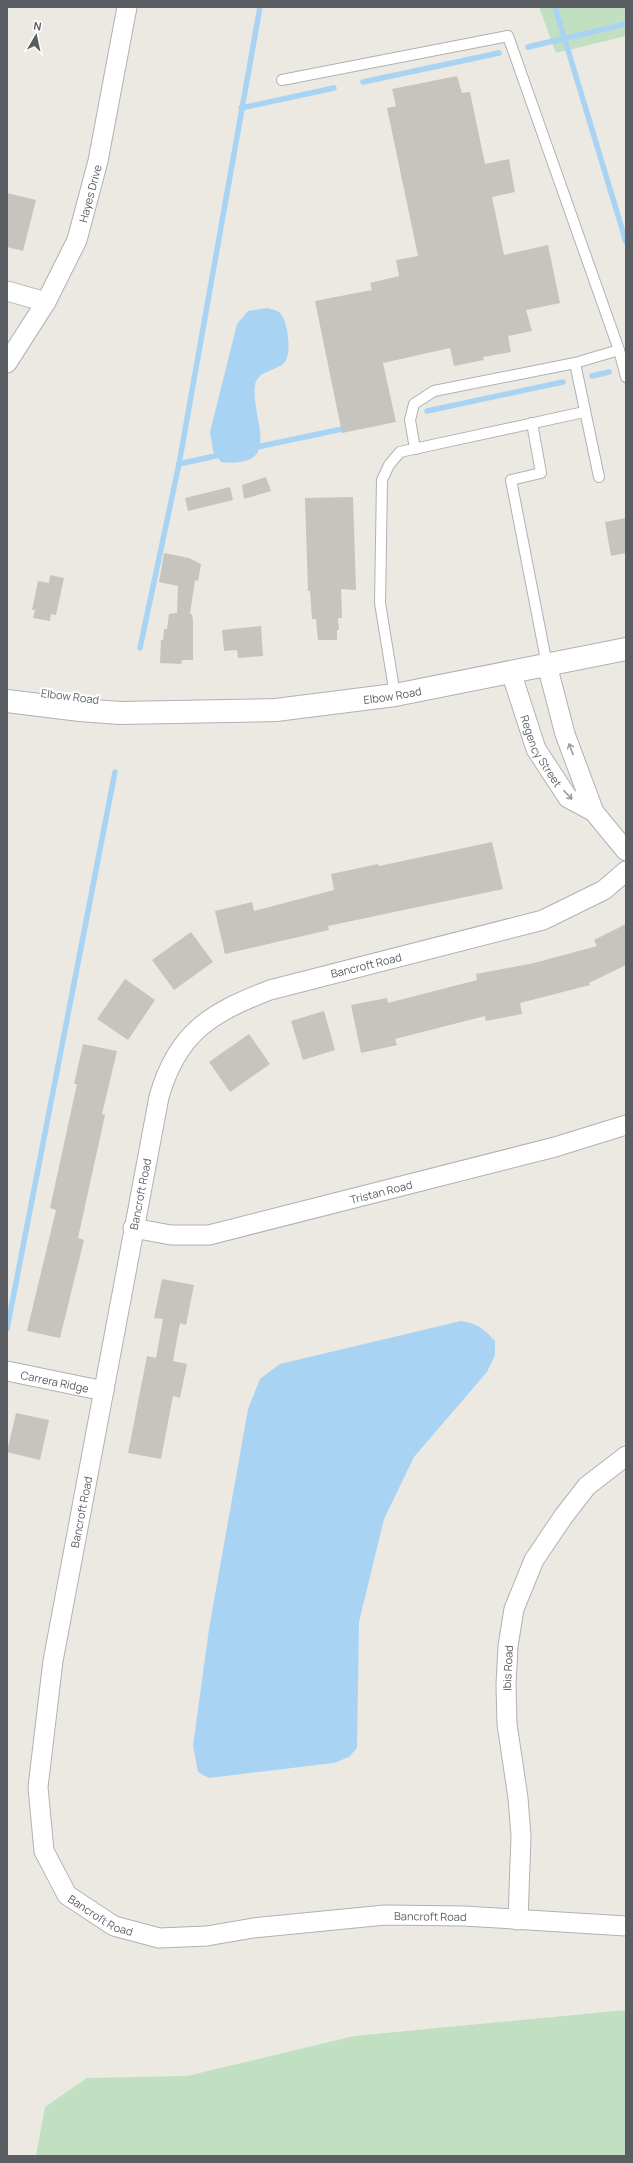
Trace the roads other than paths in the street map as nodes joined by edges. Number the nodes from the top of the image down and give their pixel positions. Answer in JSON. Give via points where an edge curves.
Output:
{"nodes":[{"id":1,"x":126,"y":7,"type":"edge"},
{"id":2,"x":282,"y":80,"type":"dead end"},
{"id":3,"x":7,"y":291,"type":"edge"},
{"id":4,"x":46,"y":302,"type":"junction"},
{"id":5,"x":619,"y":350,"type":"junction"},
{"id":6,"x":7,"y":363,"type":"edge"},
{"id":7,"x":575,"y":363,"type":"junction"},
{"id":8,"x":626,"y":377,"type":"edge"},
{"id":9,"x":584,"y":412,"type":"junction"},
{"id":10,"x":532,"y":423,"type":"junction"},
{"id":11,"x":415,"y":449,"type":"junction"},
{"id":12,"x":599,"y":477,"type":"dead end"},
{"id":13,"x":626,"y":649,"type":"edge"},
{"id":14,"x":547,"y":665,"type":"junction"},
{"id":15,"x":511,"y":672,"type":"junction"},
{"id":16,"x":7,"y":687,"type":"edge"},
{"id":17,"x":395,"y":695,"type":"junction"},
{"id":18,"x":7,"y":700,"type":"edge"},
{"id":19,"x":156,"y":712,"type":"junction"},
{"id":20,"x":594,"y":812,"type":"junction"},
{"id":21,"x":626,"y":851,"type":"edge"},
{"id":22,"x":626,"y":871,"type":"edge"},
{"id":23,"x":626,"y":1125,"type":"edge"},
{"id":24,"x":133,"y":1228,"type":"junction"},
{"id":25,"x":7,"y":1371,"type":"edge"},
{"id":26,"x":104,"y":1391,"type":"junction"},
{"id":27,"x":626,"y":1456,"type":"edge"},
{"id":28,"x":518,"y":1920,"type":"junction"},
{"id":29,"x":626,"y":1926,"type":"edge"}],
"edges":[{"from":1,"to":4,"type":"street","name":"Hayes Drive","via":[[98,161],[77,240]]},
{"from":2,"to":5,"type":"lane","via":[[508,36]]},
{"from":3,"to":4,"type":"street"},
{"from":4,"to":6,"type":"street","name":"Hayes Drive"},
{"from":5,"to":7,"type":"lane"},
{"from":5,"to":8,"type":"lane"},
{"from":7,"to":9,"type":"lane"},
{"from":7,"to":11,"type":"lane","via":[[434,391],[414,404],[410,420]]},
{"from":9,"to":10,"type":"lane"},
{"from":9,"to":12,"type":"lane"},
{"from":10,"to":11,"type":"lane"},
{"from":10,"to":14,"type":"lane","via":[[542,473],[511,480]]},
{"from":11,"to":17,"type":"lane","via":[[400,452],[389,465],[382,480],[380,603]]},
{"from":13,"to":14,"type":"main road","name":"Elbow Road"},
{"from":14,"to":15,"type":"main road","name":"Elbow Road"},
{"from":20,"to":14,"type":"street","name":"Regency Street","one_way":true,"via":[[565,734]]},
{"from":15,"to":17,"type":"main road","name":"Elbow Road"},
{"from":15,"to":20,"type":"street","name":"Regency Street","one_way":true,"via":[[536,749],[568,798]]},
{"from":16,"to":19,"type":"main road","name":"Elbow Road","via":[[120,702]]},
{"from":17,"to":19,"type":"main road","name":"Elbow Road","via":[[276,710]]},
{"from":18,"to":19,"type":"main road","name":"Elbow Road","via":[[80,710]]},
{"from":20,"to":21,"type":"street","name":"Regency Street"},
{"from":22,"to":24,"type":"street","name":"Bancroft Road","via":[[604,890],[543,920],[270,990],[215,1015],[176,1053],[164,1077]]},
{"from":23,"to":24,"type":"street","name":"Tristan Road","via":[[555,1147],[209,1236],[171,1235]]},
{"from":24,"to":26,"type":"street","name":"Bancroft Road"},
{"from":25,"to":26,"type":"street","name":"Carrera Ridge"},
{"from":26,"to":28,"type":"street","name":"Bancroft Road","via":[[53,1661],[38,1787],[44,1851],[67,1895],[114,1926],[158,1938],[207,1936],[253,1928],[385,1915]]},
{"from":27,"to":28,"type":"street","name":"Ibis Road","via":[[587,1486],[562,1517],[534,1560],[514,1609],[508,1646],[506,1685],[507,1724],[521,1836]]},
{"from":28,"to":29,"type":"street","name":"Bancroft Road"}]}
